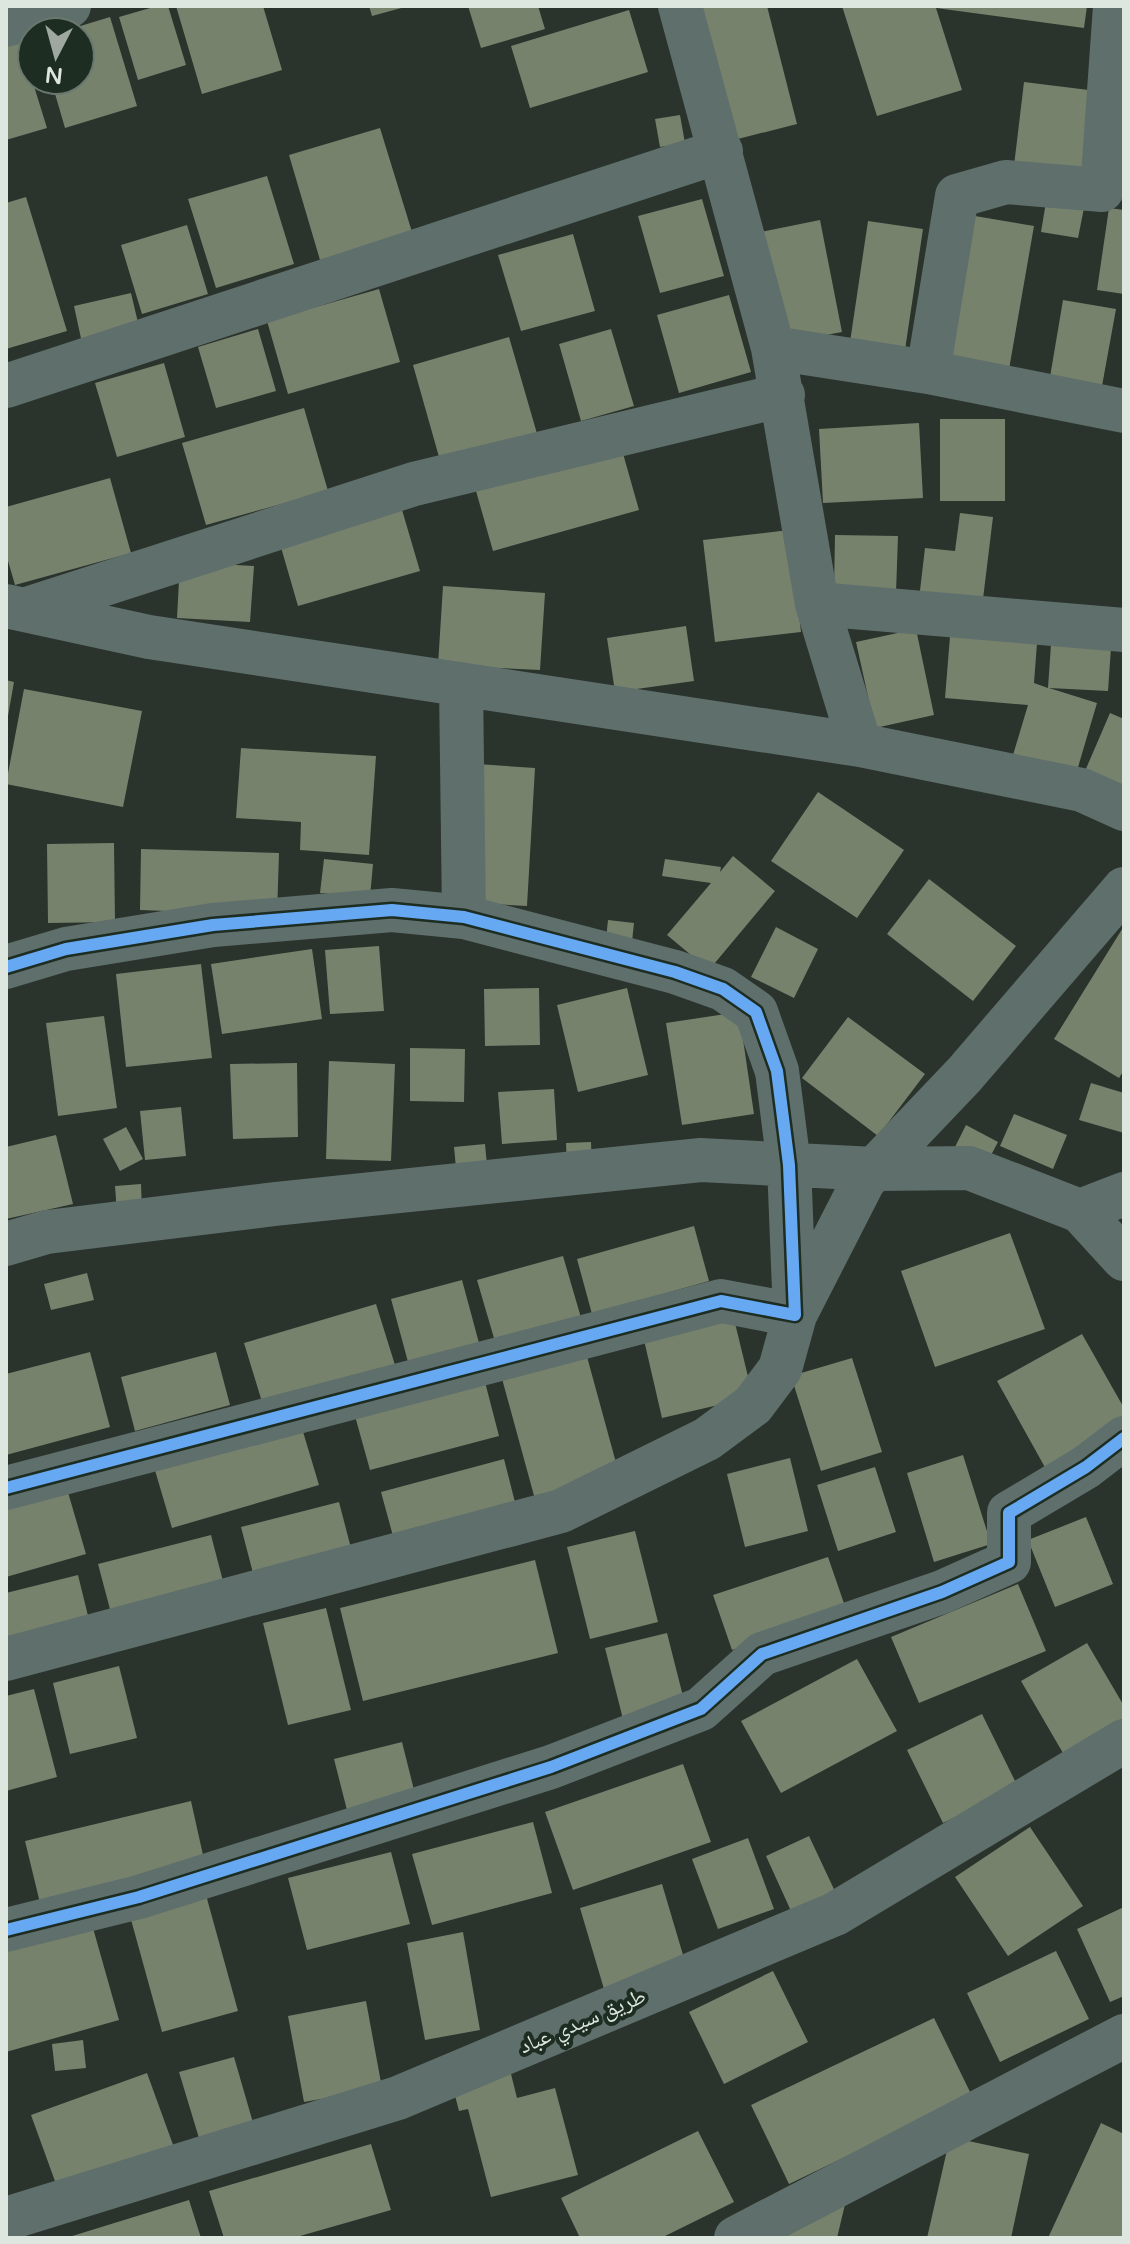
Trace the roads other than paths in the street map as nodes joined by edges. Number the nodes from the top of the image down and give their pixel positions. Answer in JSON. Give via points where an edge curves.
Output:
{"nodes":[{"id":1,"x":69,"y":6,"type":"edge"},
{"id":2,"x":680,"y":6,"type":"edge"},
{"id":3,"x":1115,"y":6,"type":"edge"},
{"id":4,"x":6,"y":25,"type":"edge"},
{"id":5,"x":721,"y":151,"type":"junction"},
{"id":6,"x":773,"y":348,"type":"junction"},
{"id":7,"x":928,"y":372,"type":"junction"},
{"id":8,"x":6,"y":386,"type":"edge"},
{"id":9,"x":783,"y":395,"type":"junction"},
{"id":10,"x":1124,"y":411,"type":"edge"},
{"id":11,"x":817,"y":604,"type":"junction"},
{"id":12,"x":15,"y":608,"type":"edge"},
{"id":13,"x":1124,"y":630,"type":"edge"},
{"id":14,"x":461,"y":684,"type":"junction"},
{"id":15,"x":860,"y":745,"type":"junction"},
{"id":16,"x":1124,"y":809,"type":"edge"},
{"id":17,"x":1124,"y":889,"type":"edge"},
{"id":18,"x":464,"y":917,"type":"junction"},
{"id":19,"x":6,"y":967,"type":"edge"},
{"id":20,"x":789,"y":1165,"type":"junction"},
{"id":21,"x":875,"y":1169,"type":"junction"},
{"id":22,"x":1124,"y":1194,"type":"edge"},
{"id":23,"x":1080,"y":1211,"type":"junction"},
{"id":24,"x":6,"y":1244,"type":"edge"},
{"id":25,"x":1124,"y":1259,"type":"edge"},
{"id":26,"x":795,"y":1315,"type":"junction"},
{"id":27,"x":1124,"y":1438,"type":"edge"},
{"id":28,"x":6,"y":1488,"type":"edge"},
{"id":29,"x":6,"y":1659,"type":"edge"},
{"id":30,"x":1124,"y":1741,"type":"edge"},
{"id":31,"x":6,"y":1930,"type":"edge"},
{"id":32,"x":1124,"y":2036,"type":"edge"},
{"id":33,"x":6,"y":2219,"type":"edge"},
{"id":34,"x":736,"y":2238,"type":"edge"}],
"edges":[{"from":1,"to":4,"type":"street"},
{"from":2,"to":5,"type":"street"},
{"from":3,"to":7,"type":"street","via":[[1102,190],[1006,182],[957,196]]},
{"from":5,"to":6,"type":"street"},
{"from":5,"to":8,"type":"street"},
{"from":6,"to":7,"type":"street"},
{"from":6,"to":9,"type":"street"},
{"from":7,"to":10,"type":"street"},
{"from":9,"to":11,"type":"street"},
{"from":9,"to":12,"type":"street","via":[[414,484]]},
{"from":11,"to":13,"type":"street"},
{"from":11,"to":15,"type":"street"},
{"from":12,"to":14,"type":"street","via":[[149,637]]},
{"from":14,"to":15,"type":"street"},
{"from":14,"to":18,"type":"street"},
{"from":15,"to":16,"type":"street","via":[[1082,790]]},
{"from":17,"to":21,"type":"street","via":[[964,1075]]},
{"from":18,"to":19,"type":"street","via":[[392,910],[213,925],[66,949]]},
{"from":18,"to":20,"type":"street","via":[[675,972],[723,989],[756,1012],[777,1071]]},
{"from":20,"to":21,"type":"street"},
{"from":20,"to":24,"type":"street","via":[[701,1160],[260,1205],[47,1232]]},
{"from":20,"to":26,"type":"street"},
{"from":21,"to":23,"type":"street","via":[[969,1168]]},
{"from":21,"to":26,"type":"street","via":[[864,1180]]},
{"from":22,"to":23,"type":"street"},
{"from":23,"to":25,"type":"street"},
{"from":26,"to":28,"type":"street","via":[[721,1301]]},
{"from":26,"to":29,"type":"street","via":[[780,1369],[753,1405],[707,1439],[561,1511]]},
{"from":27,"to":31,"type":"street","via":[[1009,1513],[1009,1562],[942,1592],[762,1654],[701,1709],[551,1767],[139,1897]]},
{"from":30,"to":33,"type":"street","name":"طريق سيدي عباد","via":[[835,1914],[398,2098]]},
{"from":32,"to":34,"type":"street"}]}
